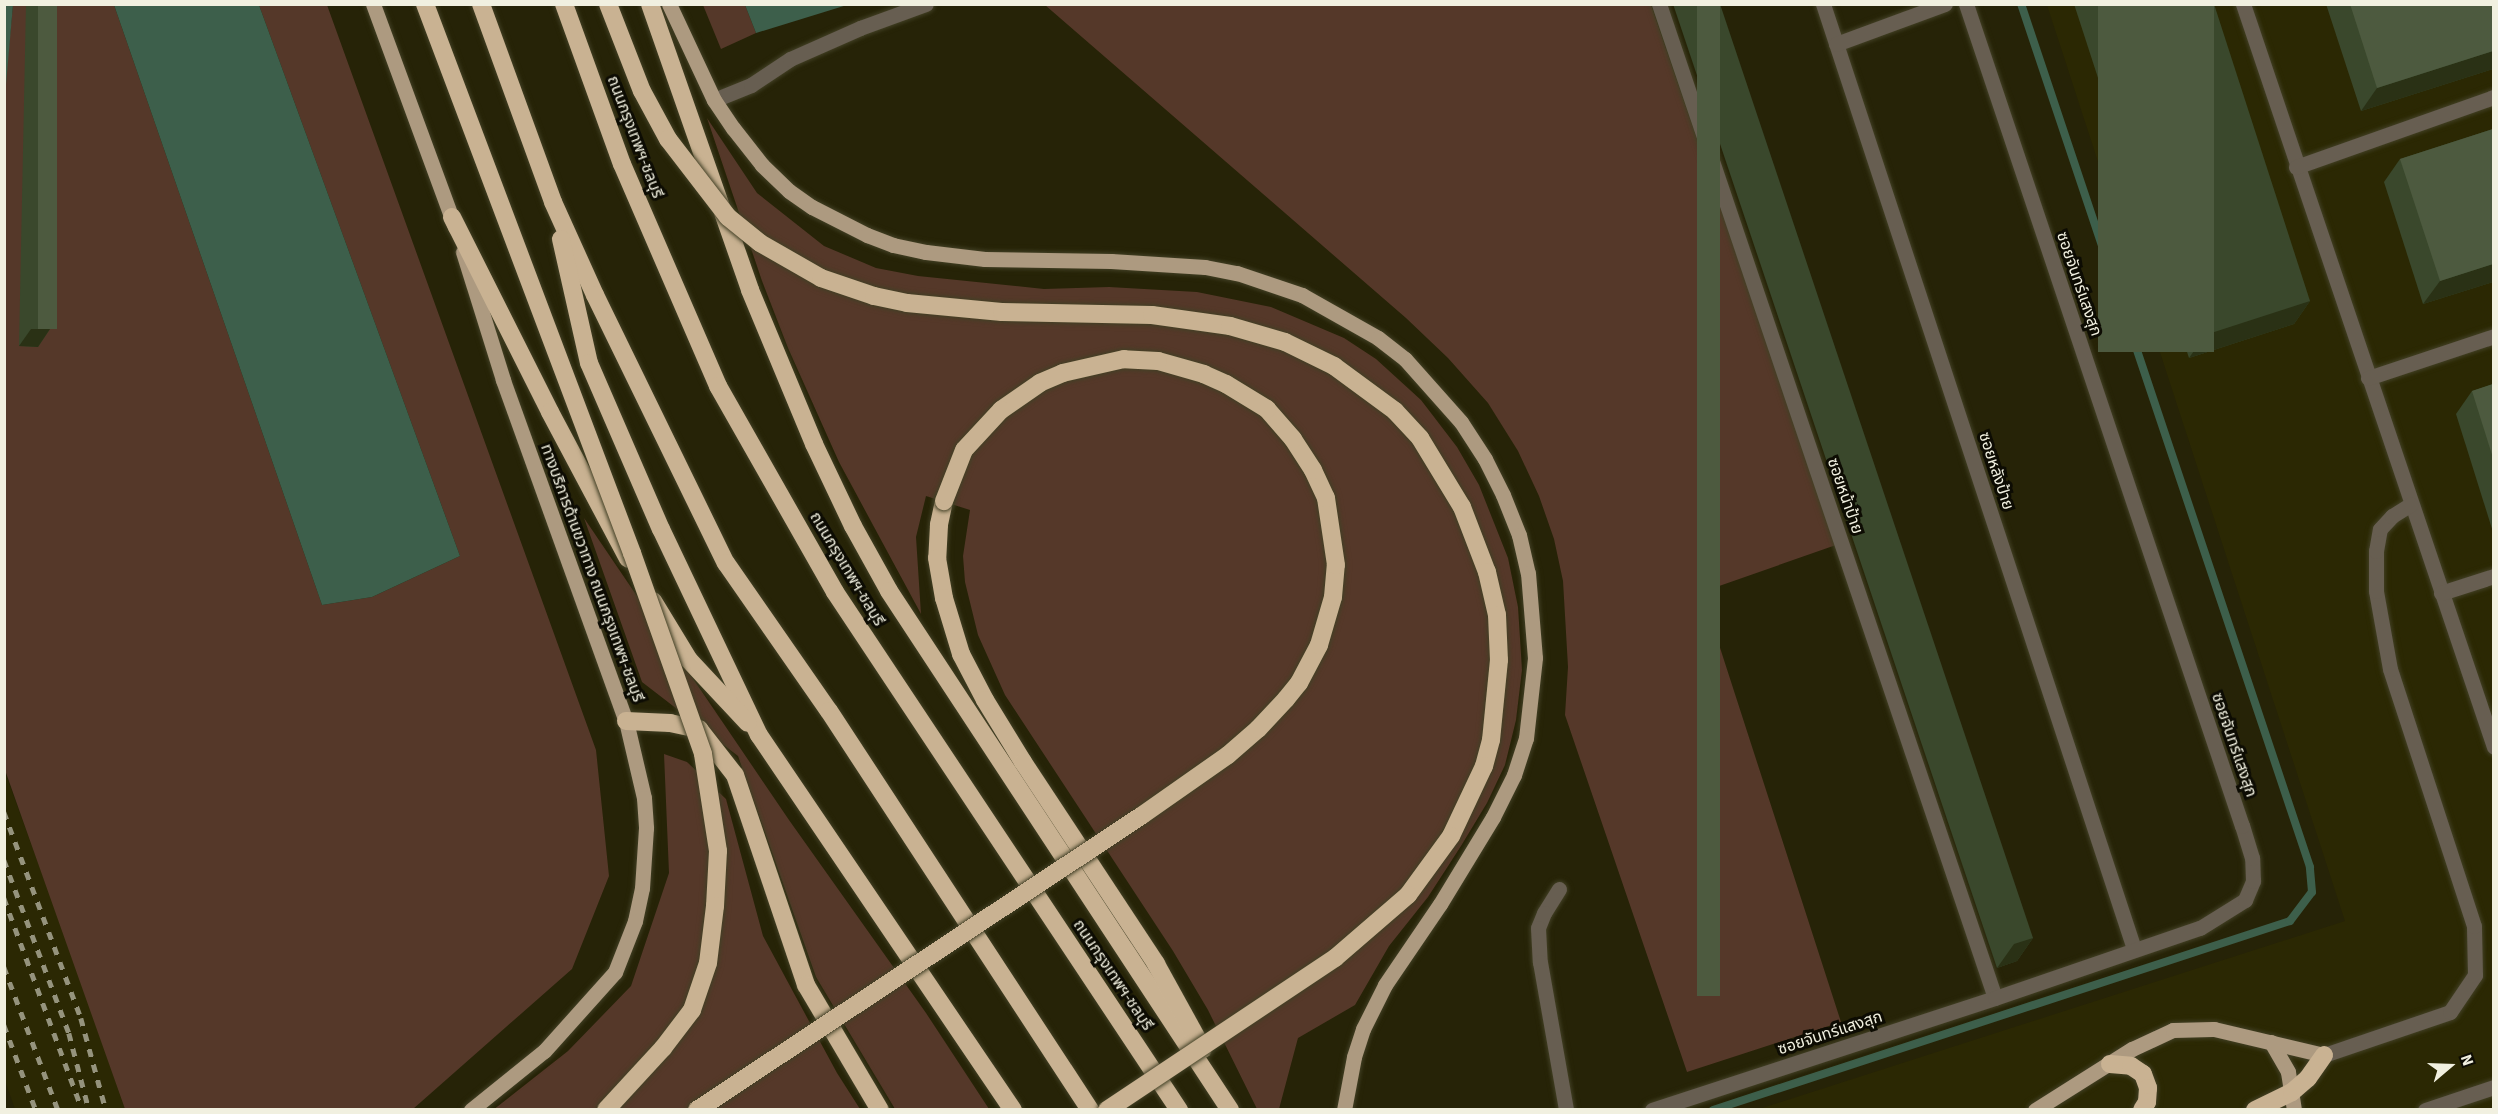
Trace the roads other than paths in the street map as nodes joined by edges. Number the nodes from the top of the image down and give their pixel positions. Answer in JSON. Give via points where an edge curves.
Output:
{"nodes":[{"id":1,"x":373,"y":4,"type":"edge"},
{"id":2,"x":425,"y":4,"type":"edge"},
{"id":3,"x":481,"y":4,"type":"edge"},
{"id":4,"x":564,"y":4,"type":"edge"},
{"id":5,"x":608,"y":4,"type":"edge"},
{"id":6,"x":650,"y":4,"type":"edge"},
{"id":7,"x":669,"y":4,"type":"edge"},
{"id":8,"x":926,"y":4,"type":"edge"},
{"id":9,"x":1659,"y":4,"type":"edge"},
{"id":10,"x":1823,"y":4,"type":"edge"},
{"id":11,"x":1945,"y":4,"type":"edge"},
{"id":12,"x":1966,"y":4,"type":"edge"},
{"id":13,"x":2243,"y":4,"type":"edge"},
{"id":14,"x":1836,"y":44,"type":"junction"},
{"id":15,"x":2493,"y":98,"type":"edge"},
{"id":16,"x":714,"y":100,"type":"junction"},
{"id":17,"x":2296,"y":166,"type":"junction"},
{"id":18,"x":553,"y":202,"type":"junction"},
{"id":19,"x":452,"y":217,"type":"junction"},
{"id":20,"x":2493,"y":336,"type":"edge"},
{"id":21,"x":2368,"y":378,"type":"junction"},
{"id":22,"x":2411,"y":504,"type":"junction"},
{"id":23,"x":2493,"y":576,"type":"edge"},
{"id":24,"x":2441,"y":593,"type":"junction"},
{"id":25,"x":626,"y":721,"type":"junction"},
{"id":26,"x":759,"y":735,"type":"junction"},
{"id":27,"x":2493,"y":747,"type":"edge"},
{"id":28,"x":1559,"y":890,"type":"dead end"},
{"id":29,"x":2134,"y":950,"type":"junction"},
{"id":30,"x":1995,"y":998,"type":"junction"},
{"id":31,"x":2271,"y":1042,"type":"junction"},
{"id":32,"x":2324,"y":1055,"type":"junction"},
{"id":33,"x":2110,"y":1064,"type":"junction"},
{"id":34,"x":2493,"y":1087,"type":"edge"},
{"id":35,"x":2293,"y":1101,"type":"edge"},
{"id":36,"x":1226,"y":1104,"type":"edge"},
{"id":37,"x":471,"y":1110,"type":"edge"},
{"id":38,"x":606,"y":1110,"type":"edge"},
{"id":39,"x":697,"y":1110,"type":"edge"},
{"id":40,"x":880,"y":1110,"type":"edge"},
{"id":41,"x":1012,"y":1110,"type":"edge"},
{"id":42,"x":1090,"y":1110,"type":"edge"},
{"id":43,"x":1107,"y":1110,"type":"edge"},
{"id":44,"x":1179,"y":1110,"type":"edge"},
{"id":45,"x":1344,"y":1110,"type":"edge"},
{"id":46,"x":1566,"y":1110,"type":"edge"},
{"id":47,"x":1652,"y":1110,"type":"edge"},
{"id":48,"x":2035,"y":1110,"type":"edge"},
{"id":49,"x":2142,"y":1110,"type":"edge"},
{"id":50,"x":2255,"y":1110,"type":"edge"},
{"id":51,"x":2424,"y":1110,"type":"edge"}],
"edges":[{"from":1,"to":19,"type":"main road","name":"ทางบริการด้านขวาทาง ถนนกรุงเทพฯ-ชลบุรี"},
{"from":2,"to":38,"type":"highway","bridge":true,"via":[[632,553],[703,754],[718,851],[708,963],[692,1010]]},
{"from":3,"to":18,"type":"highway"},
{"from":4,"to":44,"type":"highway","name":"ถนนกรุงเทพฯ-ชลบุรี","via":[[622,164],[718,386],[835,592]]},
{"from":5,"to":43,"type":"highway","bridge":true,"via":[[642,91],[668,139],[728,217],[760,243],[821,278],[907,303],[1002,312],[1181,317],[1285,342],[1334,366],[1395,411],[1420,438],[1462,507],[1488,572],[1497,615],[1499,660],[1491,740],[1484,766],[1451,836],[1408,895],[1335,958]]},
{"from":6,"to":36,"type":"highway","via":[[754,301],[853,526],[889,591]]},
{"from":7,"to":16,"type":"main road"},
{"from":8,"to":16,"type":"street","via":[[790,59],[751,85]]},
{"from":9,"to":30,"type":"street","name":"ซอยหน้าป้าย"},
{"from":10,"to":14,"type":"street","name":"ซอยหลังป้าย"},
{"from":11,"to":14,"type":"street"},
{"from":12,"to":29,"type":"street","name":"ซอยจันทร์แสงสุก","via":[[2252,858],[2253,881],[2245,900],[2234,909],[2200,928]]},
{"from":13,"to":17,"type":"street"},
{"from":14,"to":29,"type":"street","name":"ซอยหลังป้าย"},
{"from":15,"to":17,"type":"street"},
{"from":16,"to":45,"type":"main road","via":[[762,165],[789,191],[867,235],[893,245],[947,255],[1164,263],[1226,271],[1269,283],[1311,300],[1378,338],[1435,390],[1467,431],[1503,495],[1519,535],[1528,573],[1535,658],[1526,738],[1514,775],[1493,817],[1363,1029]]},
{"from":17,"to":21,"type":"street"},
{"from":18,"to":26,"type":"highway","via":[[589,363]]},
{"from":18,"to":42,"type":"highway","via":[[726,563],[829,711]]},
{"from":19,"to":25,"type":"main road","name":"ทางบริการด้านขวาทาง ถนนกรุงเทพฯ-ชลบุรี","via":[[503,380]]},
{"from":19,"to":26,"type":"highway","via":[[629,560],[689,660]]},
{"from":20,"to":21,"type":"street"},
{"from":21,"to":22,"type":"street"},
{"from":22,"to":24,"type":"street"},
{"from":22,"to":32,"type":"street","via":[[2380,529],[2376,591],[2390,669],[2474,927],[2475,975],[2450,1012]]},
{"from":23,"to":24,"type":"street"},
{"from":24,"to":27,"type":"street"},
{"from":25,"to":37,"type":"main road","name":"ทางบริการด้านขวาทาง ถนนกรุงเทพฯ-ชลบุรี","via":[[644,798],[646,828],[642,888],[627,945],[615,972],[544,1051]]},
{"from":25,"to":40,"type":"highway","via":[[699,729],[735,775],[806,985]]},
{"from":26,"to":41,"type":"highway"},
{"from":28,"to":46,"type":"street","via":[[1538,928],[1540,962]]},
{"from":29,"to":30,"type":"street","name":"ซอยจันทร์แสงสุก"},
{"from":30,"to":47,"type":"street","name":"ซอยจันทร์แสงสุก"},
{"from":31,"to":32,"type":"main road"},
{"from":31,"to":33,"type":"main road","via":[[2214,1029],[2173,1030]]},
{"from":31,"to":35,"type":"main road","via":[[2288,1072]]},
{"from":32,"to":35,"type":"highway"},
{"from":33,"to":48,"type":"main road"},
{"from":33,"to":49,"type":"highway","via":[[2131,1066],[2143,1074],[2148,1088]]},
{"from":34,"to":51,"type":"street"},
{"from":35,"to":50,"type":"highway"},
{"from":36,"to":39,"type":"highway","bridge":true,"via":[[1203,1049],[1156,964],[1023,762],[985,700],[961,654],[937,558],[944,501],[964,450],[1001,410],[1040,383],[1063,373],[1124,359],[1158,361],[1226,384],[1267,409],[1313,470],[1326,498],[1336,566],[1333,597],[1319,645],[1299,683],[1258,729],[1228,755],[1142,816]]}]}
